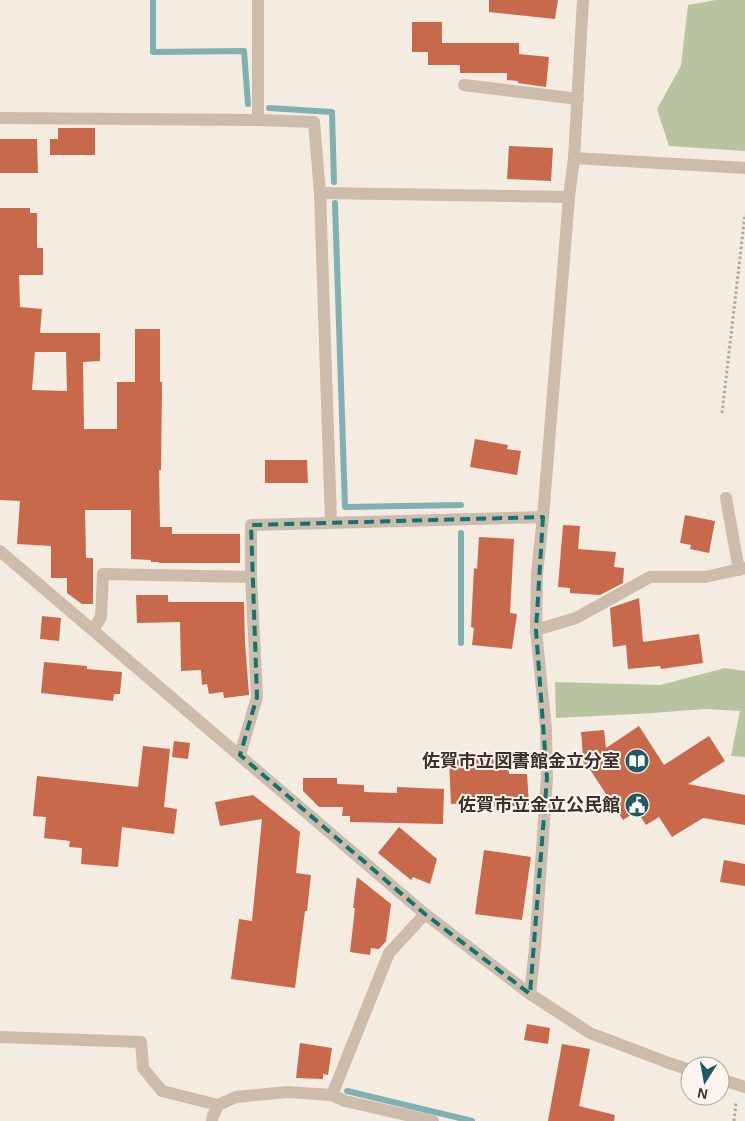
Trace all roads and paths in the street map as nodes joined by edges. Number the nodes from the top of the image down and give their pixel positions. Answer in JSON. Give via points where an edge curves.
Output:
{"nodes":[{"id":1,"x":258,"y":0,"type":"edge"},
{"id":2,"x":583,"y":0,"type":"edge"},
{"id":3,"x":464,"y":85,"type":"dead end"},
{"id":4,"x":578,"y":99,"type":"junction"},
{"id":5,"x":0,"y":118,"type":"edge"},
{"id":6,"x":258,"y":120,"type":"junction"},
{"id":7,"x":574,"y":158,"type":"junction"},
{"id":8,"x":745,"y":168,"type":"edge"},
{"id":9,"x":320,"y":193,"type":"junction"},
{"id":10,"x":569,"y":197,"type":"junction"},
{"id":11,"x":745,"y":214,"type":"edge"},
{"id":12,"x":722,"y":413,"type":"dead end"},
{"id":13,"x":726,"y":498,"type":"dead end"},
{"id":14,"x":543,"y":517,"type":"junction"},
{"id":15,"x":331,"y":522,"type":"junction"},
{"id":16,"x":0,"y":551,"type":"edge"},
{"id":17,"x":742,"y":569,"type":"edge"},
{"id":18,"x":251,"y":577,"type":"junction"},
{"id":19,"x":93,"y":630,"type":"junction"},
{"id":20,"x":536,"y":630,"type":"junction"},
{"id":21,"x":240,"y":755,"type":"junction"},
{"id":22,"x":425,"y":914,"type":"junction"},
{"id":23,"x":530,"y":994,"type":"junction"},
{"id":24,"x":0,"y":1037,"type":"edge"},
{"id":25,"x":680,"y":1067,"type":"edge"},
{"id":26,"x":730,"y":1082,"type":"edge"},
{"id":27,"x":745,"y":1087,"type":"edge"},
{"id":28,"x":332,"y":1095,"type":"junction"},
{"id":29,"x":218,"y":1105,"type":"junction"},
{"id":30,"x":212,"y":1121,"type":"edge"},
{"id":31,"x":433,"y":1121,"type":"edge"}],
"edges":[{"from":1,"to":6,"type":"street"},
{"from":2,"to":4,"type":"street"},
{"from":3,"to":4,"type":"street"},
{"from":4,"to":7,"type":"street"},
{"from":5,"to":6,"type":"street"},
{"from":6,"to":9,"type":"street","via":[[314,122]]},
{"from":7,"to":8,"type":"street"},
{"from":7,"to":10,"type":"street"},
{"from":9,"to":10,"type":"street"},
{"from":9,"to":15,"type":"street"},
{"from":10,"to":14,"type":"street"},
{"from":11,"to":12,"type":"path"},
{"from":13,"to":17,"type":"street"},
{"from":14,"to":15,"type":"street"},
{"from":14,"to":20,"type":"street"},
{"from":15,"to":18,"type":"street","via":[[251,525]]},
{"from":16,"to":19,"type":"street"},
{"from":17,"to":20,"type":"street","via":[[705,577],[650,577],[576,618]]},
{"from":18,"to":19,"type":"street","via":[[104,574],[100,617]]},
{"from":18,"to":21,"type":"street","via":[[257,697]]},
{"from":19,"to":21,"type":"street"},
{"from":20,"to":23,"type":"street","via":[[546,729],[547,778]]},
{"from":21,"to":22,"type":"street"},
{"from":22,"to":23,"type":"street"},
{"from":22,"to":28,"type":"street","via":[[389,954]]},
{"from":23,"to":25,"type":"street","via":[[590,1033]]},
{"from":24,"to":29,"type":"street","via":[[140,1042],[143,1068],[162,1091]]},
{"from":26,"to":27,"type":"street"},
{"from":28,"to":29,"type":"street","via":[[287,1092],[236,1097]]},
{"from":28,"to":31,"type":"street","via":[[345,1101]]},
{"from":29,"to":30,"type":"street"}]}
